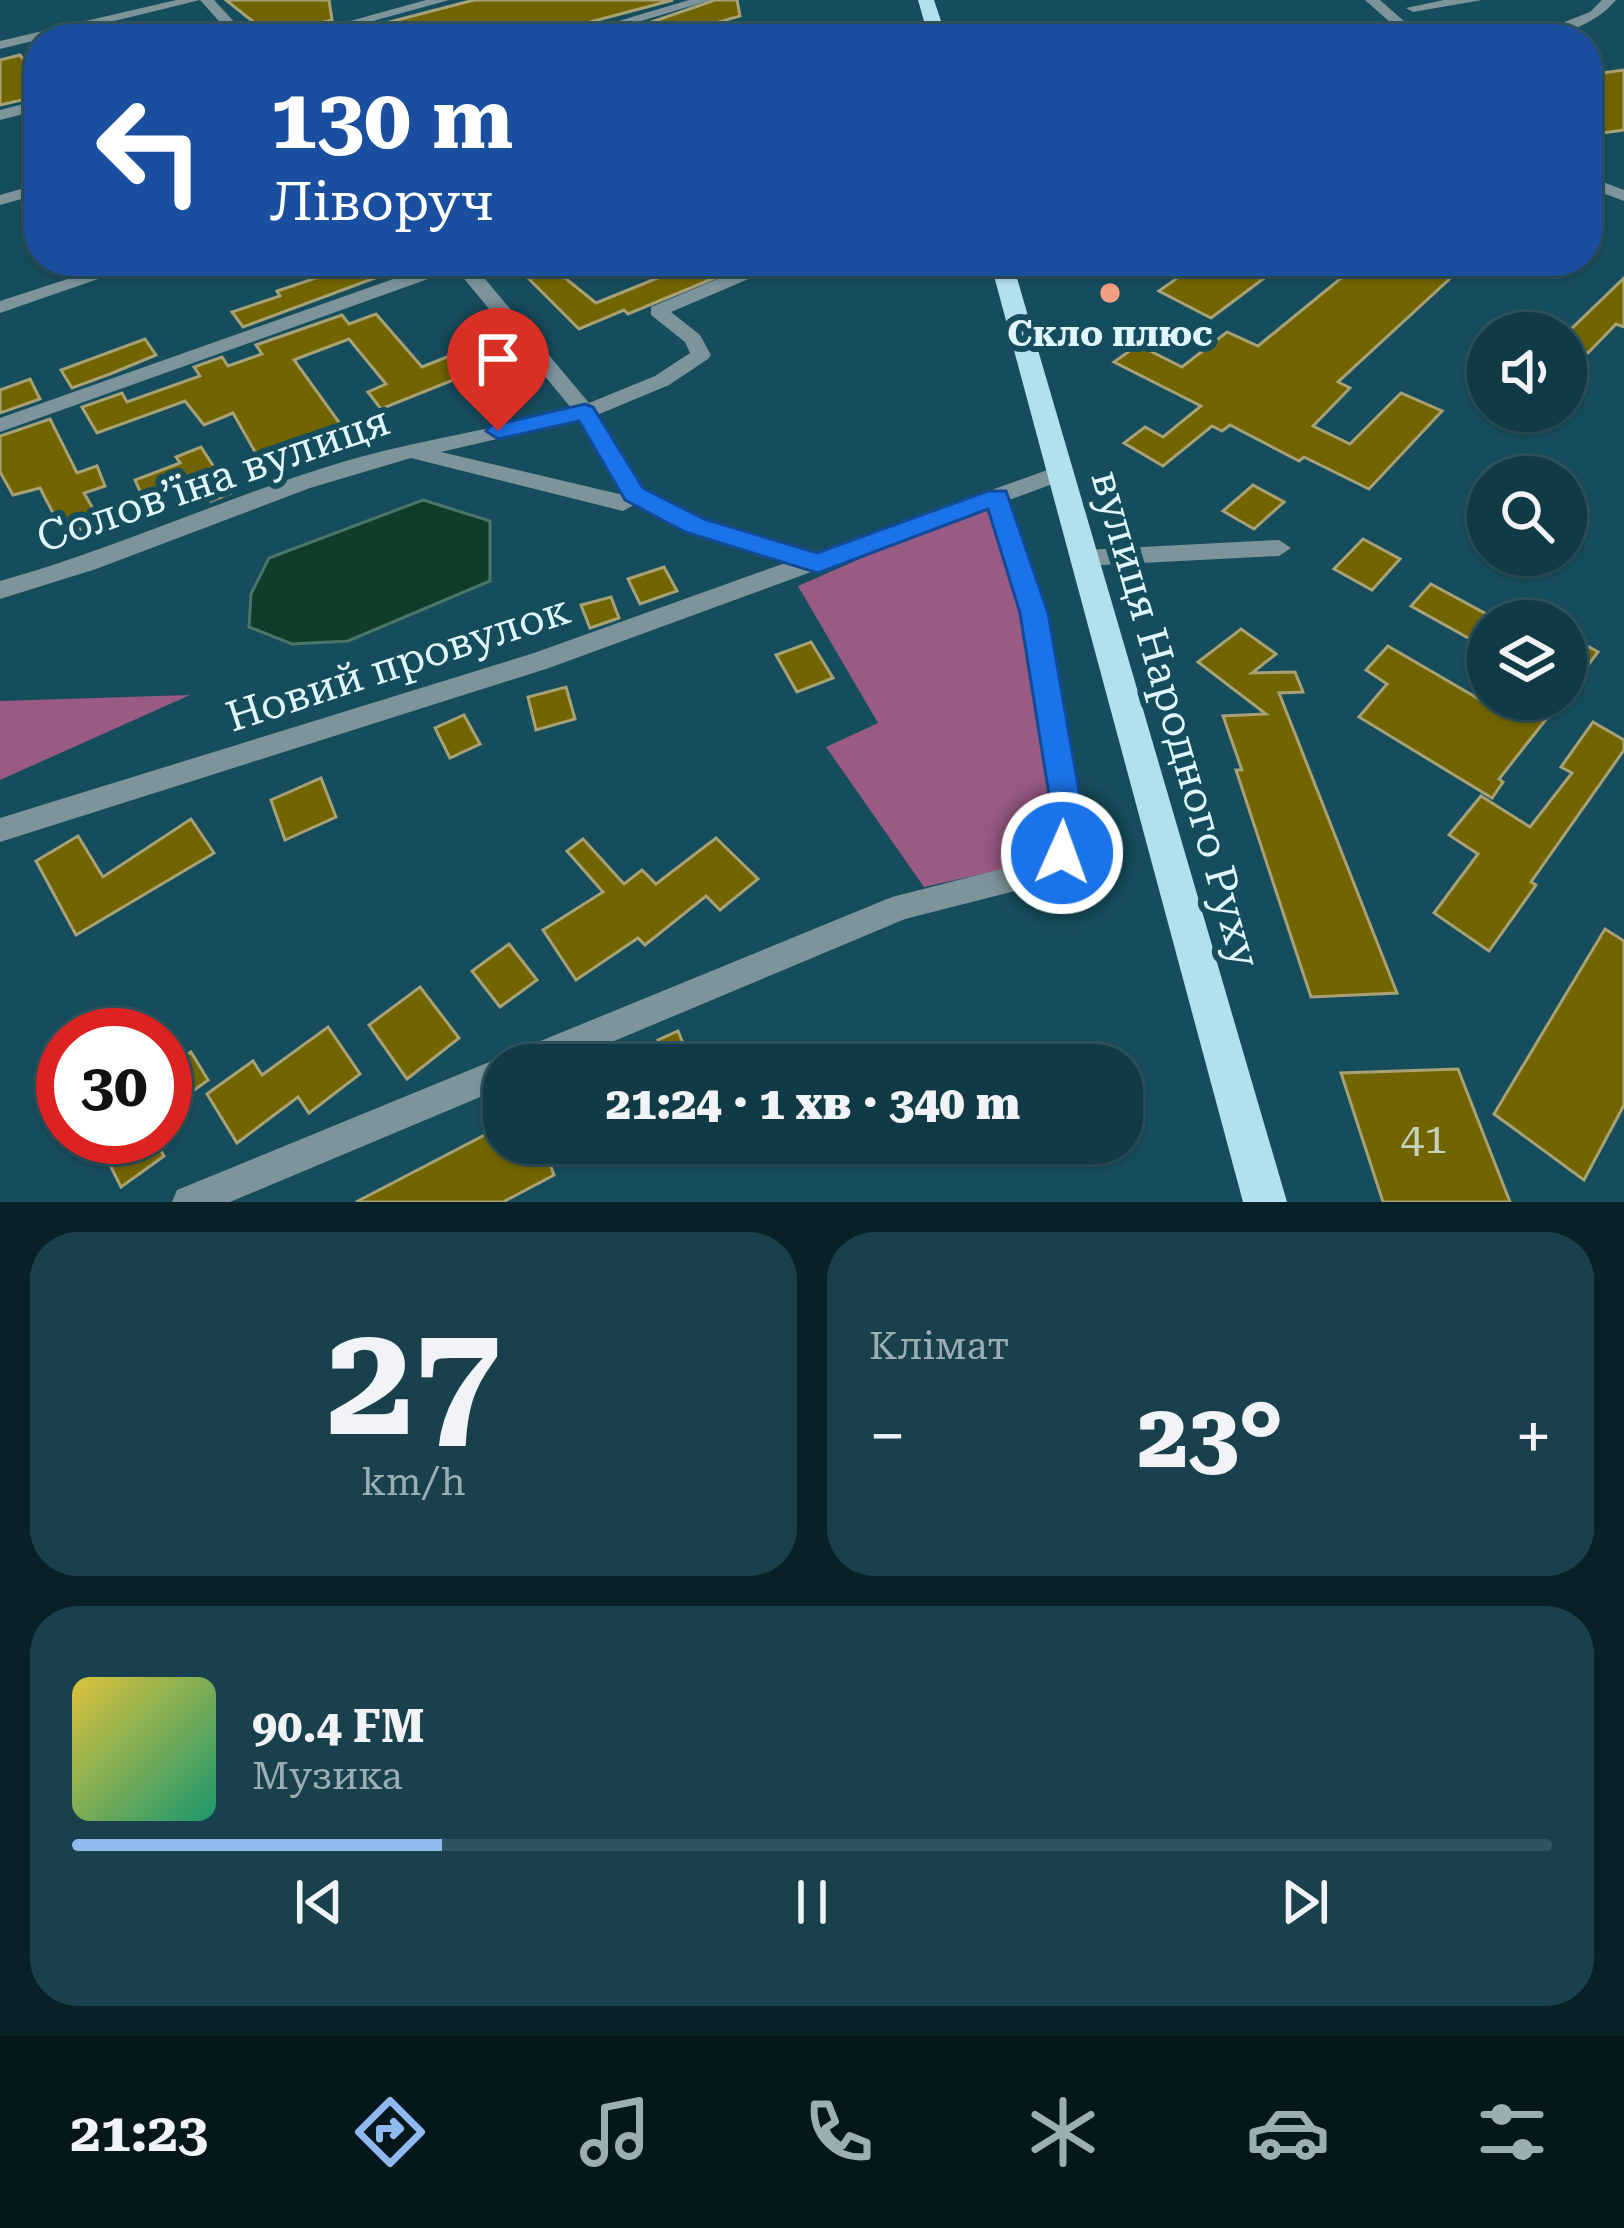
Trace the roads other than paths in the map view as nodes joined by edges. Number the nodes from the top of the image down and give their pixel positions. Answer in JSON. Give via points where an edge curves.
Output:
{"nodes":[{"id":1,"x":193,"y":0,"type":"edge"},
{"id":2,"x":207,"y":0,"type":"edge"},
{"id":3,"x":442,"y":0,"type":"edge"},
{"id":4,"x":704,"y":0,"type":"edge"},
{"id":5,"x":1372,"y":0,"type":"edge"},
{"id":6,"x":1475,"y":0,"type":"edge"},
{"id":7,"x":1574,"y":0,"type":"edge"},
{"id":8,"x":1602,"y":7,"type":"edge"},
{"id":9,"x":1413,"y":8,"type":"dead end"},
{"id":10,"x":1624,"y":11,"type":"edge"},
{"id":11,"x":90,"y":24,"type":"edge"},
{"id":12,"x":229,"y":24,"type":"edge"},
{"id":13,"x":350,"y":24,"type":"edge"},
{"id":14,"x":618,"y":24,"type":"edge"},
{"id":15,"x":1400,"y":24,"type":"edge"},
{"id":16,"x":1563,"y":24,"type":"edge"},
{"id":17,"x":95,"y":276,"type":"edge"},
{"id":18,"x":418,"y":276,"type":"edge"},
{"id":19,"x":472,"y":276,"type":"edge"},
{"id":20,"x":740,"y":276,"type":"edge"},
{"id":21,"x":1005,"y":276,"type":"edge"},
{"id":22,"x":0,"y":307,"type":"edge"},
{"id":23,"x":585,"y":412,"type":"junction"},
{"id":24,"x":0,"y":425,"type":"edge"},
{"id":25,"x":412,"y":451,"type":"junction"},
{"id":26,"x":1061,"y":473,"type":"junction"},
{"id":27,"x":634,"y":494,"type":"junction"},
{"id":28,"x":997,"y":497,"type":"junction"},
{"id":29,"x":1279,"y":548,"type":"dead end"},
{"id":30,"x":1084,"y":558,"type":"junction"},
{"id":31,"x":818,"y":563,"type":"junction"},
{"id":32,"x":0,"y":590,"type":"edge"},
{"id":33,"x":0,"y":830,"type":"edge"},
{"id":34,"x":570,"y":1044,"type":"edge"},
{"id":35,"x":483,"y":1080,"type":"edge"},
{"id":36,"x":189,"y":1202,"type":"edge"},
{"id":37,"x":1265,"y":1202,"type":"edge"}],
"edges":[{"from":1,"to":11,"type":"street"},
{"from":2,"to":12,"type":"street"},
{"from":3,"to":13,"type":"street"},
{"from":4,"to":14,"type":"street"},
{"from":5,"to":15,"type":"street"},
{"from":6,"to":9,"type":"street"},
{"from":7,"to":8,"type":"street"},
{"from":8,"to":10,"type":"street"},
{"from":8,"to":16,"type":"street"},
{"from":17,"to":22,"type":"street"},
{"from":18,"to":24,"type":"street"},
{"from":19,"to":23,"type":"street"},
{"from":20,"to":23,"type":"street","name":"Соловʼїна вулиця","via":[[658,311],[701,355]]},
{"from":21,"to":26,"type":"main road","name":"вулиця Народного Руху"},
{"from":23,"to":25,"type":"street","name":"Соловʼїна вулиця"},
{"from":23,"to":27,"type":"street"},
{"from":25,"to":27,"type":"street","via":[[623,503]]},
{"from":25,"to":32,"type":"street","name":"Соловʼїна вулиця"},
{"from":26,"to":28,"type":"street","name":"Новий провулок"},
{"from":26,"to":30,"type":"main road","name":"вулиця Народного Руху"},
{"from":27,"to":31,"type":"street","via":[[694,526]]},
{"from":28,"to":31,"type":"street","name":"Новий провулок"},
{"from":28,"to":34,"type":"street","via":[[1034,613],[1070,826],[1062,853],[1023,876],[902,906]]},
{"from":29,"to":30,"type":"street"},
{"from":30,"to":37,"type":"main road","name":"вулиця Народного Руху"},
{"from":31,"to":33,"type":"street","name":"Новий провулок","via":[[540,661]]},
{"from":35,"to":36,"type":"street"}]}
